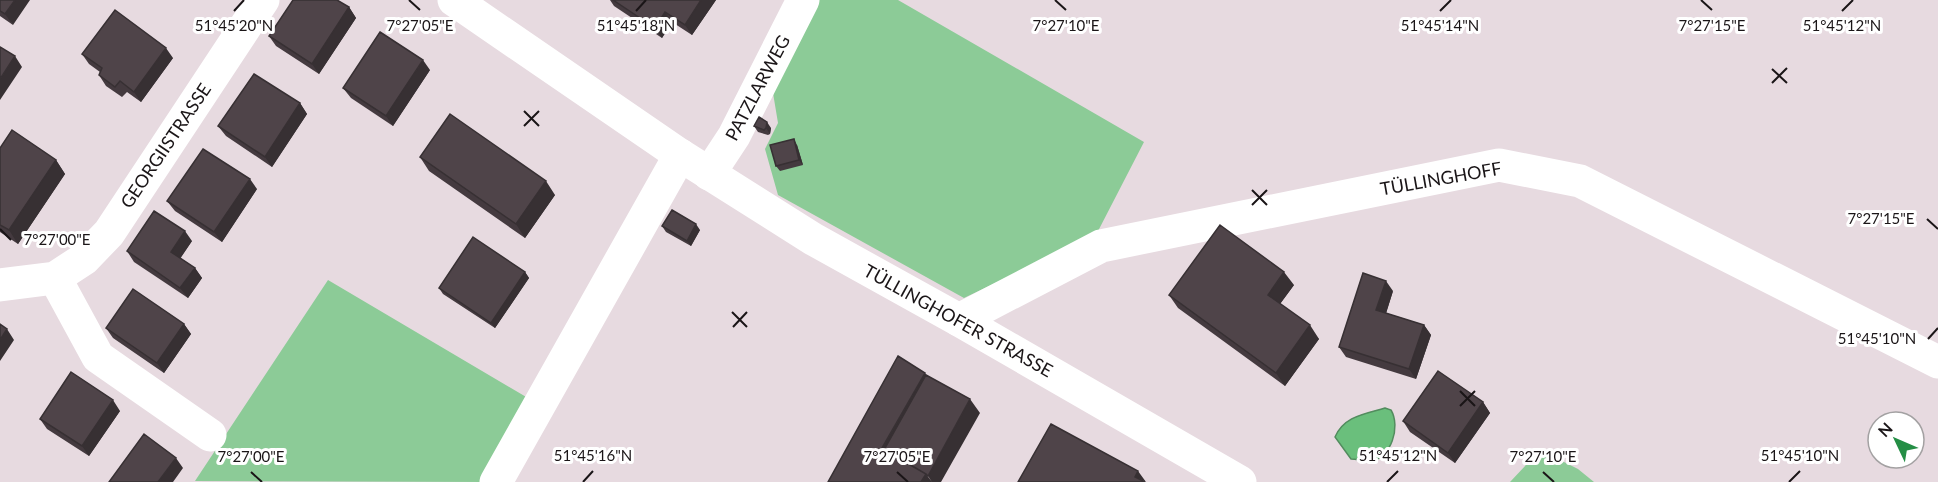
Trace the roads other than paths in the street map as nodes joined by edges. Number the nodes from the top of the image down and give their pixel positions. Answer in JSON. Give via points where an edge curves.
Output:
{"nodes":[{"id":1,"x":263,"y":0,"type":"edge"},
{"id":2,"x":454,"y":0,"type":"edge"},
{"id":3,"x":803,"y":0,"type":"edge"},
{"id":4,"x":680,"y":155,"type":"junction"},
{"id":5,"x":709,"y":174,"type":"junction"},
{"id":6,"x":55,"y":278,"type":"junction"},
{"id":7,"x":0,"y":285,"type":"edge"},
{"id":8,"x":958,"y":320,"type":"junction"},
{"id":9,"x":1938,"y":362,"type":"edge"},
{"id":10,"x":210,"y":435,"type":"dead end"},
{"id":11,"x":496,"y":482,"type":"edge"},
{"id":12,"x":1240,"y":482,"type":"edge"}],
"edges":[{"from":1,"to":6,"type":"street","name":"GEORGIISTRASSE","via":[[108,233],[84,259]]},
{"from":2,"to":4,"type":"street","name":"TÜLLINGHOFER STRASSE"},
{"from":3,"to":5,"type":"street","name":"PATZLARWEG","via":[[734,136]]},
{"from":4,"to":5,"type":"street","name":"TÜLLINGHOFER STRASSE"},
{"from":4,"to":11,"type":"street"},
{"from":5,"to":8,"type":"street","name":"TÜLLINGHOFER STRASSE","via":[[813,239]]},
{"from":6,"to":7,"type":"street","name":"GEORGIISTRASSE"},
{"from":6,"to":10,"type":"street","via":[[98,357]]},
{"from":8,"to":9,"type":"street","name":"TÜLLINGHOFF","via":[[1101,246],[1499,165],[1580,181]]},
{"from":8,"to":12,"type":"street","name":"TÜLLINGHOFER STRASSE"}]}
